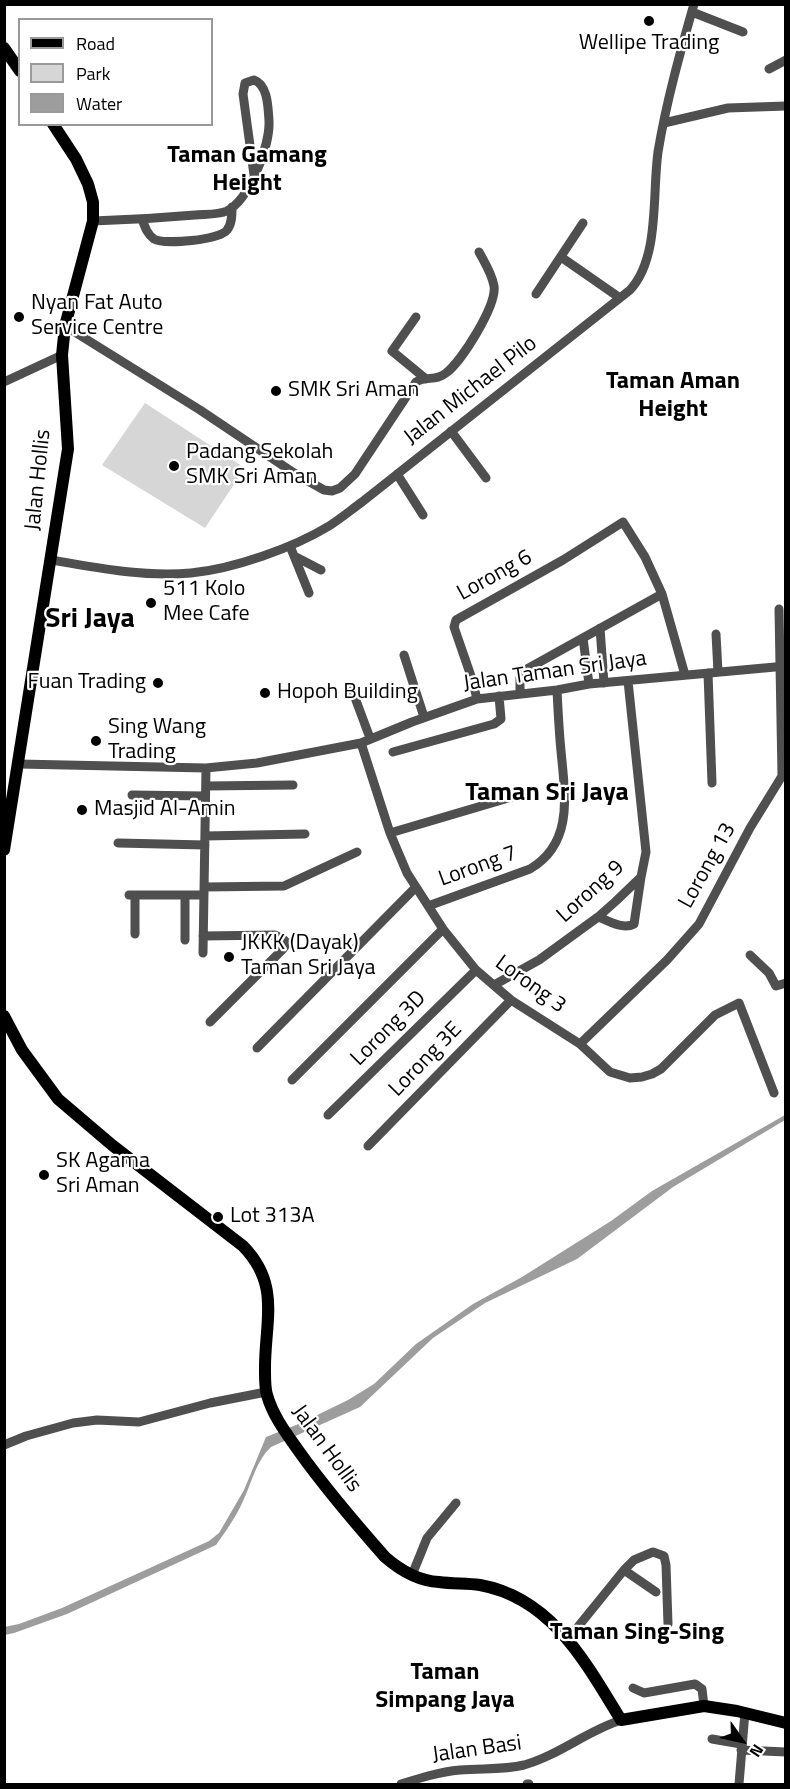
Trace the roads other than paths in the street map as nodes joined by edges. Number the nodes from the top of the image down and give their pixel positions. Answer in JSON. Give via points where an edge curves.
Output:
{"nodes":[{"id":1,"x":693,"y":8,"type":"edge"},
{"id":2,"x":743,"y":32,"type":"dead end"},
{"id":3,"x":4,"y":48,"type":"edge"},
{"id":4,"x":786,"y":60,"type":"edge"},
{"id":5,"x":18,"y":68,"type":"edge"},
{"id":6,"x":769,"y":69,"type":"dead end"},
{"id":7,"x":786,"y":105,"type":"edge"},
{"id":8,"x":664,"y":123,"type":"junction"},
{"id":9,"x":54,"y":126,"type":"edge"},
{"id":10,"x":254,"y":176,"type":"junction"},
{"id":11,"x":232,"y":207,"type":"junction"},
{"id":12,"x":142,"y":219,"type":"junction"},
{"id":13,"x":93,"y":221,"type":"junction"},
{"id":14,"x":583,"y":223,"type":"dead end"},
{"id":15,"x":479,"y":252,"type":"dead end"},
{"id":16,"x":561,"y":257,"type":"junction"},
{"id":17,"x":536,"y":294,"type":"dead end"},
{"id":18,"x":620,"y":298,"type":"junction"},
{"id":19,"x":416,"y":317,"type":"dead end"},
{"id":20,"x":65,"y":326,"type":"junction"},
{"id":21,"x":62,"y":355,"type":"junction"},
{"id":22,"x":426,"y":379,"type":"junction"},
{"id":23,"x":4,"y":382,"type":"edge"},
{"id":24,"x":451,"y":431,"type":"junction"},
{"id":25,"x":397,"y":474,"type":"junction"},
{"id":26,"x":486,"y":478,"type":"dead end"},
{"id":27,"x":423,"y":515,"type":"dead end"},
{"id":28,"x":290,"y":546,"type":"junction"},
{"id":29,"x":294,"y":556,"type":"junction"},
{"id":30,"x":51,"y":560,"type":"junction"},
{"id":31,"x":321,"y":570,"type":"dead end"},
{"id":32,"x":309,"y":592,"type":"dead end"},
{"id":33,"x":662,"y":594,"type":"junction"},
{"id":34,"x":779,"y":609,"type":"dead end"},
{"id":35,"x":600,"y":628,"type":"junction"},
{"id":36,"x":716,"y":634,"type":"dead end"},
{"id":37,"x":583,"y":638,"type":"junction"},
{"id":38,"x":404,"y":655,"type":"dead end"},
{"id":39,"x":783,"y":666,"type":"edge"},
{"id":40,"x":713,"y":673,"type":"junction"},
{"id":41,"x":685,"y":675,"type":"junction"},
{"id":42,"x":628,"y":681,"type":"junction"},
{"id":43,"x":604,"y":683,"type":"junction"},
{"id":44,"x":589,"y":684,"type":"junction"},
{"id":45,"x":351,"y":687,"type":"dead end"},
{"id":46,"x":557,"y":690,"type":"junction"},
{"id":47,"x":520,"y":694,"type":"junction"},
{"id":48,"x":499,"y":696,"type":"junction"},
{"id":49,"x":477,"y":699,"type":"junction"},
{"id":50,"x":424,"y":717,"type":"junction"},
{"id":51,"x":366,"y":741,"type":"junction"},
{"id":52,"x":393,"y":752,"type":"dead end"},
{"id":53,"x":19,"y":764,"type":"junction"},
{"id":54,"x":206,"y":768,"type":"junction"},
{"id":55,"x":784,"y":777,"type":"edge"},
{"id":56,"x":712,"y":783,"type":"dead end"},
{"id":57,"x":293,"y":785,"type":"dead end"},
{"id":58,"x":206,"y":791,"type":"junction"},
{"id":59,"x":522,"y":794,"type":"dead end"},
{"id":60,"x":132,"y":795,"type":"dead end"},
{"id":61,"x":390,"y":833,"type":"junction"},
{"id":62,"x":305,"y":834,"type":"dead end"},
{"id":63,"x":205,"y":841,"type":"junction"},
{"id":64,"x":118,"y":843,"type":"dead end"},
{"id":65,"x":4,"y":850,"type":"edge"},
{"id":66,"x":357,"y":852,"type":"dead end"},
{"id":67,"x":641,"y":877,"type":"junction"},
{"id":68,"x":416,"y":888,"type":"junction"},
{"id":69,"x":204,"y":891,"type":"junction"},
{"id":70,"x":185,"y":895,"type":"junction"},
{"id":71,"x":428,"y":906,"type":"junction"},
{"id":72,"x":598,"y":917,"type":"junction"},
{"id":73,"x":443,"y":929,"type":"junction"},
{"id":74,"x":135,"y":934,"type":"dead end"},
{"id":75,"x":203,"y":936,"type":"junction"},
{"id":76,"x":185,"y":940,"type":"dead end"},
{"id":77,"x":202,"y":953,"type":"dead end"},
{"id":78,"x":750,"y":955,"type":"dead end"},
{"id":79,"x":476,"y":970,"type":"junction"},
{"id":80,"x":494,"y":985,"type":"junction"},
{"id":81,"x":781,"y":985,"type":"edge"},
{"id":82,"x":511,"y":1000,"type":"junction"},
{"id":83,"x":4,"y":1016,"type":"edge"},
{"id":84,"x":210,"y":1022,"type":"dead end"},
{"id":85,"x":580,"y":1044,"type":"junction"},
{"id":86,"x":257,"y":1048,"type":"dead end"},
{"id":87,"x":292,"y":1080,"type":"dead end"},
{"id":88,"x":774,"y":1093,"type":"dead end"},
{"id":89,"x":328,"y":1115,"type":"dead end"},
{"id":90,"x":368,"y":1146,"type":"dead end"},
{"id":91,"x":266,"y":1392,"type":"junction"},
{"id":92,"x":4,"y":1445,"type":"edge"},
{"id":93,"x":456,"y":1503,"type":"dead end"},
{"id":94,"x":624,"y":1570,"type":"junction"},
{"id":95,"x":412,"y":1575,"type":"junction"},
{"id":96,"x":656,"y":1592,"type":"dead end"},
{"id":97,"x":668,"y":1624,"type":"dead end"},
{"id":98,"x":568,"y":1639,"type":"junction"},
{"id":99,"x":633,"y":1688,"type":"dead end"},
{"id":100,"x":704,"y":1706,"type":"junction"},
{"id":101,"x":745,"y":1712,"type":"junction"},
{"id":102,"x":621,"y":1720,"type":"junction"},
{"id":103,"x":786,"y":1724,"type":"edge"},
{"id":104,"x":712,"y":1739,"type":"dead end"},
{"id":105,"x":741,"y":1747,"type":"junction"},
{"id":106,"x":786,"y":1752,"type":"edge"},
{"id":107,"x":401,"y":1785,"type":"edge"},
{"id":108,"x":739,"y":1785,"type":"edge"}],
"edges":[{"from":1,"to":2,"type":"street"},
{"from":1,"to":8,"type":"street","name":"Jalan Michael Pilo"},
{"from":3,"to":5,"type":"main road"},
{"from":4,"to":6,"type":"street"},
{"from":7,"to":8,"type":"street","via":[[728,108]]},
{"from":8,"to":18,"type":"street","name":"Jalan Michael Pilo","via":[[645,264],[639,280]]},
{"from":9,"to":13,"type":"main road","name":"Jalan Hollis","via":[[88,184]]},
{"from":10,"to":10,"type":"street","via":[[266,143],[269,120],[263,88],[254,80],[245,83],[243,94]]},
{"from":10,"to":11,"type":"street"},
{"from":11,"to":12,"type":"street","via":[[222,212]]},
{"from":11,"to":12,"type":"street","via":[[227,231],[208,238],[160,242],[147,233]]},
{"from":12,"to":13,"type":"street"},
{"from":13,"to":20,"type":"main road","name":"Jalan Hollis"},
{"from":14,"to":16,"type":"street"},
{"from":15,"to":22,"type":"street","via":[[495,288],[490,309],[450,369],[442,376]]},
{"from":16,"to":17,"type":"street"},
{"from":16,"to":18,"type":"street"},
{"from":18,"to":24,"type":"street","name":"Jalan Michael Pilo"},
{"from":19,"to":22,"type":"street","via":[[392,351]]},
{"from":20,"to":21,"type":"main road","name":"Jalan Hollis"},
{"from":20,"to":22,"type":"street","via":[[324,490],[340,488],[355,474],[412,387]]},
{"from":21,"to":23,"type":"street"},
{"from":21,"to":30,"type":"main road","name":"Jalan Hollis","via":[[68,449]]},
{"from":24,"to":25,"type":"street","name":"Jalan Michael Pilo"},
{"from":24,"to":26,"type":"street"},
{"from":25,"to":27,"type":"street"},
{"from":25,"to":28,"type":"street","name":"Jalan Michael Pilo","via":[[329,526]]},
{"from":28,"to":29,"type":"street"},
{"from":28,"to":30,"type":"street","name":"Jalan Michael Pilo","via":[[219,569],[190,573],[114,571]]},
{"from":29,"to":31,"type":"street"},
{"from":29,"to":32,"type":"street"},
{"from":30,"to":53,"type":"main road","name":"Jalan Hollis"},
{"from":33,"to":35,"type":"street"},
{"from":33,"to":41,"type":"street"},
{"from":33,"to":49,"type":"street","name":"Lorong 6","via":[[623,522],[456,620],[456,635]]},
{"from":34,"to":39,"type":"street","name":"Lorong 13"},
{"from":35,"to":37,"type":"street"},
{"from":35,"to":43,"type":"street"},
{"from":36,"to":40,"type":"street"},
{"from":37,"to":44,"type":"street"},
{"from":37,"to":47,"type":"street","via":[[527,669],[520,678]]},
{"from":38,"to":50,"type":"street"},
{"from":39,"to":40,"type":"street","name":"Jalan Taman Sri Jaya"},
{"from":39,"to":55,"type":"street","name":"Lorong 13"},
{"from":40,"to":41,"type":"street","name":"Jalan Taman Sri Jaya"},
{"from":40,"to":56,"type":"street"},
{"from":41,"to":42,"type":"street","name":"Jalan Taman Sri Jaya"},
{"from":42,"to":43,"type":"street","name":"Jalan Taman Sri Jaya"},
{"from":42,"to":67,"type":"street","name":"Lorong 9","via":[[646,852]]},
{"from":43,"to":44,"type":"street","name":"Jalan Taman Sri Jaya"},
{"from":44,"to":46,"type":"street","name":"Jalan Taman Sri Jaya"},
{"from":45,"to":51,"type":"street","name":"Lorong 3"},
{"from":46,"to":47,"type":"street","name":"Jalan Taman Sri Jaya"},
{"from":46,"to":71,"type":"street","name":"Lorong 7","via":[[565,796],[561,829],[552,851],[530,869]]},
{"from":47,"to":48,"type":"street","name":"Jalan Taman Sri Jaya"},
{"from":48,"to":49,"type":"street","name":"Jalan Taman Sri Jaya"},
{"from":48,"to":52,"type":"street","via":[[501,718],[494,724]]},
{"from":49,"to":50,"type":"street","name":"Jalan Taman Sri Jaya"},
{"from":50,"to":51,"type":"street","name":"Jalan Taman Sri Jaya"},
{"from":51,"to":54,"type":"street","name":"Jalan Taman Sri Jaya","via":[[288,758]]},
{"from":51,"to":61,"type":"street","name":"Lorong 3"},
{"from":53,"to":54,"type":"street","name":"Jalan Taman Sri Jaya"},
{"from":53,"to":65,"type":"main road","name":"Jalan Hollis"},
{"from":54,"to":58,"type":"street"},
{"from":55,"to":85,"type":"street","name":"Lorong 13","via":[[750,828],[699,924]]},
{"from":57,"to":58,"type":"street"},
{"from":58,"to":60,"type":"street"},
{"from":58,"to":63,"type":"street"},
{"from":59,"to":61,"type":"street"},
{"from":61,"to":68,"type":"street","name":"Lorong 3"},
{"from":62,"to":63,"type":"street"},
{"from":63,"to":64,"type":"street"},
{"from":63,"to":69,"type":"street"},
{"from":66,"to":69,"type":"street","via":[[284,886]]},
{"from":67,"to":72,"type":"street","name":"Lorong 9"},
{"from":67,"to":72,"type":"street","via":[[634,924],[628,927]]},
{"from":68,"to":71,"type":"street","name":"Lorong 3"},
{"from":68,"to":86,"type":"street"},
{"from":69,"to":70,"type":"street"},
{"from":69,"to":75,"type":"street"},
{"from":70,"to":74,"type":"street","via":[[132,895]]},
{"from":70,"to":76,"type":"street"},
{"from":71,"to":73,"type":"street","name":"Lorong 3"},
{"from":72,"to":80,"type":"street","name":"Lorong 9","via":[[539,960]]},
{"from":73,"to":79,"type":"street","name":"Lorong 3"},
{"from":73,"to":87,"type":"street"},
{"from":75,"to":77,"type":"street"},
{"from":75,"to":84,"type":"street","via":[[275,935],[287,944]]},
{"from":78,"to":81,"type":"street"},
{"from":79,"to":80,"type":"street","name":"Lorong 3"},
{"from":79,"to":89,"type":"street","name":"Lorong 3D"},
{"from":80,"to":82,"type":"street","name":"Lorong 3"},
{"from":82,"to":85,"type":"street","name":"Lorong 3"},
{"from":82,"to":90,"type":"street","name":"Lorong 3E"},
{"from":83,"to":91,"type":"main road","name":"Jalan Hollis","via":[[22,1050],[58,1099],[254,1256],[268,1298]]},
{"from":85,"to":88,"type":"street","name":"Lorong 3","via":[[610,1072],[642,1077],[661,1069],[714,1015],[739,1003]]},
{"from":91,"to":92,"type":"street","via":[[139,1422],[73,1423]]},
{"from":91,"to":95,"type":"main road","name":"Jalan Hollis","via":[[283,1428],[314,1472],[385,1557]]},
{"from":93,"to":95,"type":"street","via":[[427,1538]]},
{"from":94,"to":96,"type":"street"},
{"from":94,"to":97,"type":"street","via":[[649,1553],[664,1556]]},
{"from":94,"to":98,"type":"street"},
{"from":95,"to":98,"type":"main road","name":"Jalan Hollis","via":[[436,1582],[495,1588],[542,1613]]},
{"from":98,"to":102,"type":"main road","name":"Jalan Hollis"},
{"from":99,"to":100,"type":"street","via":[[644,1693],[695,1684],[702,1689]]},
{"from":100,"to":101,"type":"main road"},
{"from":100,"to":102,"type":"main road"},
{"from":101,"to":103,"type":"main road"},
{"from":101,"to":105,"type":"street"},
{"from":102,"to":107,"type":"street","name":"Jalan Basi","via":[[531,1763],[440,1773]]},
{"from":104,"to":105,"type":"street"},
{"from":105,"to":106,"type":"street"},
{"from":105,"to":108,"type":"street"}]}
